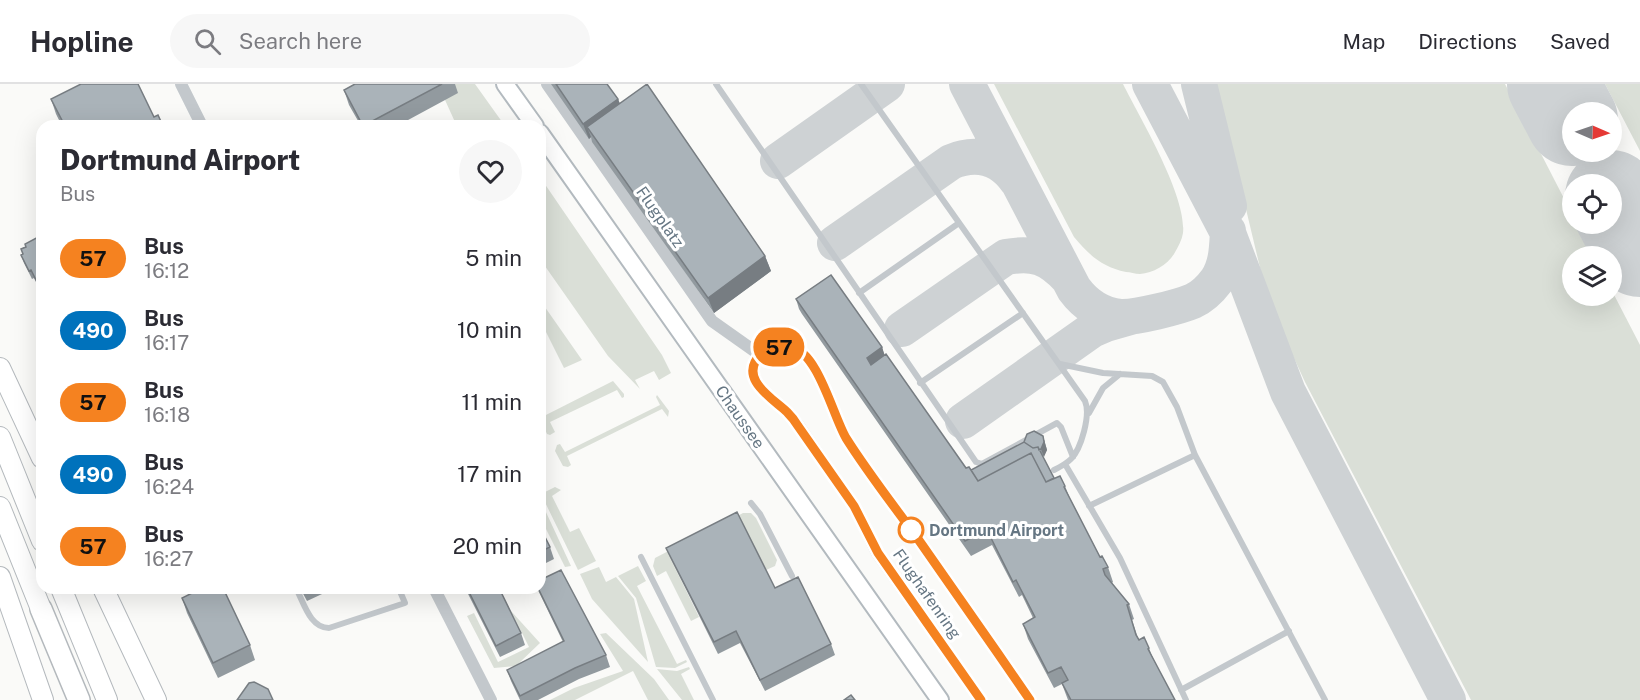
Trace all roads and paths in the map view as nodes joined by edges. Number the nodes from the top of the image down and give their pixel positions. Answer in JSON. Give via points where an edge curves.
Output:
{"nodes":[{"id":1,"x":181,"y":84,"type":"edge"},
{"id":2,"x":506,"y":84,"type":"edge"},
{"id":3,"x":547,"y":84,"type":"edge"},
{"id":4,"x":716,"y":84,"type":"edge"},
{"id":5,"x":861,"y":84,"type":"edge"},
{"id":6,"x":199,"y":120,"type":"edge"},
{"id":7,"x":531,"y":120,"type":"edge"},
{"id":8,"x":546,"y":142,"type":"edge"},
{"id":9,"x":959,"y":223,"type":"junction"},
{"id":10,"x":859,"y":292,"type":"junction"},
{"id":11,"x":1023,"y":313,"type":"junction"},
{"id":12,"x":760,"y":355,"type":"junction"},
{"id":13,"x":1059,"y":363,"type":"junction"},
{"id":14,"x":0,"y":368,"type":"edge"},
{"id":15,"x":1120,"y":374,"type":"junction"},
{"id":16,"x":920,"y":383,"type":"junction"},
{"id":17,"x":1089,"y":414,"type":"junction"},
{"id":18,"x":0,"y":438,"type":"edge"},
{"id":19,"x":36,"y":445,"type":"edge"},
{"id":20,"x":1196,"y":455,"type":"junction"},
{"id":21,"x":1073,"y":457,"type":"junction"},
{"id":22,"x":1065,"y":464,"type":"junction"},
{"id":23,"x":1054,"y":470,"type":"dead end"},
{"id":24,"x":751,"y":503,"type":"dead end"},
{"id":25,"x":1089,"y":506,"type":"junction"},
{"id":26,"x":0,"y":507,"type":"edge"},
{"id":27,"x":36,"y":526,"type":"edge"},
{"id":28,"x":641,"y":557,"type":"dead end"},
{"id":29,"x":792,"y":576,"type":"dead end"},
{"id":30,"x":0,"y":577,"type":"edge"},
{"id":31,"x":63,"y":594,"type":"edge"},
{"id":32,"x":106,"y":594,"type":"edge"},
{"id":33,"x":299,"y":594,"type":"edge"},
{"id":34,"x":401,"y":594,"type":"edge"},
{"id":35,"x":437,"y":594,"type":"edge"},
{"id":36,"x":41,"y":609,"type":"joint"},
{"id":37,"x":1289,"y":631,"type":"junction"},
{"id":38,"x":1181,"y":690,"type":"junction"},
{"id":39,"x":43,"y":700,"type":"edge"},
{"id":40,"x":79,"y":700,"type":"edge"},
{"id":41,"x":107,"y":700,"type":"edge"},
{"id":42,"x":156,"y":700,"type":"edge"},
{"id":43,"x":491,"y":700,"type":"edge"},
{"id":44,"x":713,"y":700,"type":"edge"},
{"id":45,"x":940,"y":700,"type":"edge"},
{"id":46,"x":981,"y":700,"type":"edge"},
{"id":47,"x":1030,"y":700,"type":"edge"},
{"id":48,"x":1186,"y":700,"type":"edge"},
{"id":49,"x":1325,"y":700,"type":"edge"}],
"edges":[{"from":1,"to":6,"type":"street"},
{"from":2,"to":7,"type":"main road"},
{"from":3,"to":12,"type":"street","name":"Flugplatz","via":[[712,321]]},
{"from":4,"to":10,"type":"lane"},
{"from":5,"to":9,"type":"lane"},
{"from":8,"to":45,"type":"main road","name":"Chaussee"},
{"from":9,"to":10,"type":"lane"},
{"from":9,"to":11,"type":"lane"},
{"from":10,"to":16,"type":"lane"},
{"from":11,"to":13,"type":"lane"},
{"from":11,"to":16,"type":"lane"},
{"from":12,"to":46,"type":"street","name":"Flughafenring","via":[[754,365],[760,388],[798,426],[854,506],[878,553]]},
{"from":12,"to":47,"type":"street","name":"Flughafenring","via":[[769,348],[790,346],[807,358],[846,438]]},
{"from":13,"to":15,"type":"lane"},
{"from":13,"to":17,"type":"lane","via":[[1085,401]]},
{"from":14,"to":19,"type":"highway"},
{"from":15,"to":17,"type":"lane","via":[[1103,388]]},
{"from":15,"to":20,"type":"lane","via":[[1152,376],[1163,382]]},
{"from":16,"to":21,"type":"lane","via":[[978,464],[1057,423]]},
{"from":17,"to":21,"type":"lane"},
{"from":18,"to":27,"type":"highway"},
{"from":20,"to":25,"type":"lane"},
{"from":20,"to":37,"type":"lane"},
{"from":21,"to":22,"type":"lane"},
{"from":22,"to":23,"type":"lane"},
{"from":22,"to":25,"type":"lane"},
{"from":24,"to":29,"type":"lane"},
{"from":25,"to":38,"type":"lane","via":[[1120,558]]},
{"from":26,"to":36,"type":"highway"},
{"from":28,"to":44,"type":"lane"},
{"from":30,"to":39,"type":"highway"},
{"from":31,"to":41,"type":"highway"},
{"from":32,"to":42,"type":"highway"},
{"from":33,"to":34,"type":"lane","via":[[314,624],[329,628],[405,603]]},
{"from":35,"to":43,"type":"street"},
{"from":36,"to":40,"type":"highway"},
{"from":37,"to":38,"type":"lane"},
{"from":37,"to":49,"type":"lane"},
{"from":38,"to":48,"type":"lane"}]}
